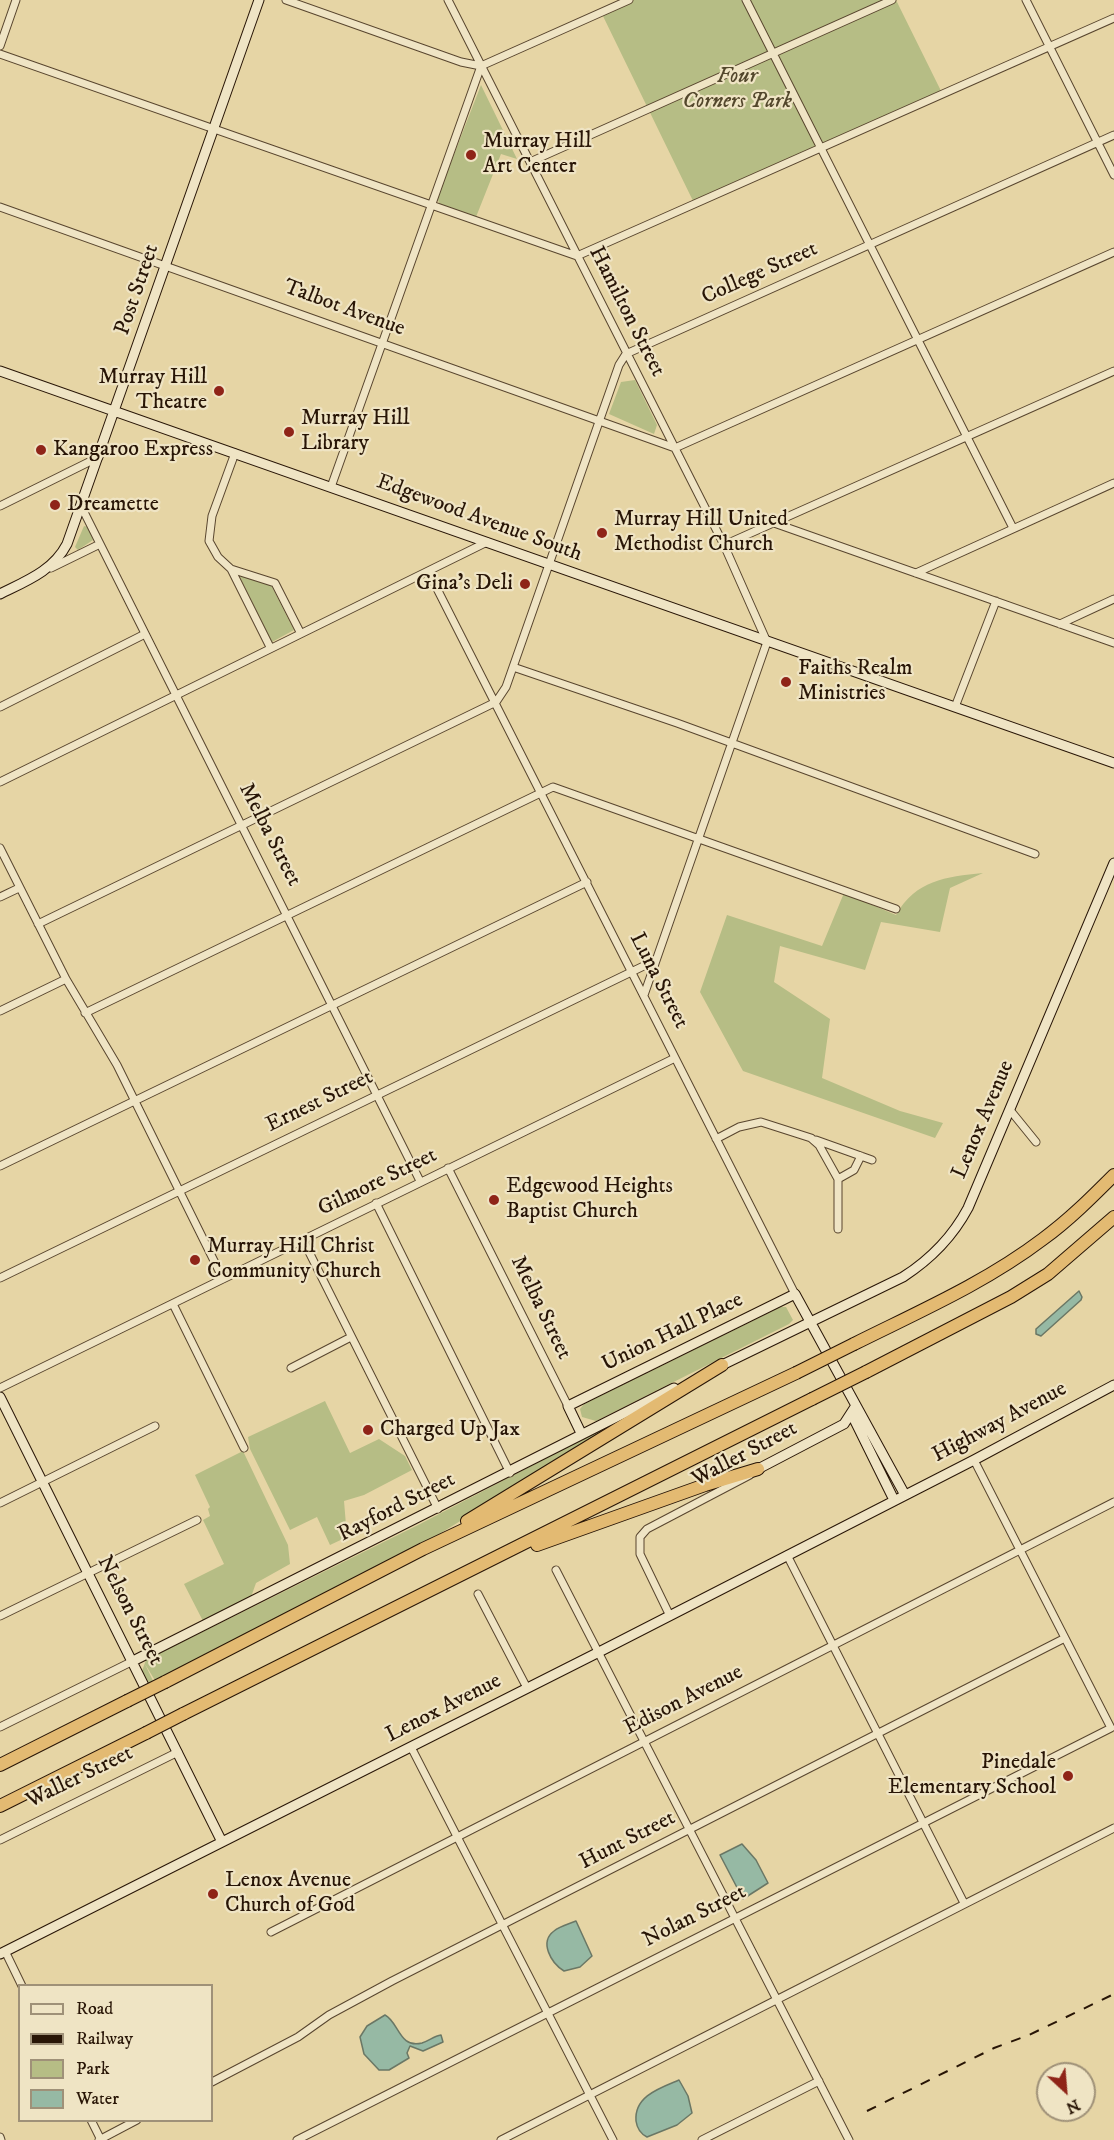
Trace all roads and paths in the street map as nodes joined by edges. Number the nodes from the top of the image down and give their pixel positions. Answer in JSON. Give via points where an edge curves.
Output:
{"nodes":[{"id":1,"x":16,"y":0,"type":"edge"},
{"id":2,"x":259,"y":0,"type":"edge"},
{"id":3,"x":286,"y":0,"type":"edge"},
{"id":4,"x":448,"y":0,"type":"edge"},
{"id":5,"x":629,"y":0,"type":"edge"},
{"id":6,"x":746,"y":0,"type":"edge"},
{"id":7,"x":892,"y":0,"type":"edge"},
{"id":8,"x":1026,"y":0,"type":"edge"},
{"id":9,"x":1114,"y":18,"type":"edge"},
{"id":10,"x":0,"y":46,"type":"edge"},
{"id":11,"x":1049,"y":47,"type":"junction"},
{"id":12,"x":0,"y":54,"type":"edge"},
{"id":13,"x":772,"y":54,"type":"junction"},
{"id":14,"x":481,"y":66,"type":"junction"},
{"id":15,"x":214,"y":129,"type":"junction"},
{"id":16,"x":1114,"y":135,"type":"edge"},
{"id":17,"x":1098,"y":143,"type":"junction"},
{"id":18,"x":821,"y":149,"type":"junction"},
{"id":19,"x":530,"y":162,"type":"junction"},
{"id":20,"x":1114,"y":175,"type":"edge"},
{"id":21,"x":431,"y":205,"type":"junction"},
{"id":22,"x":0,"y":207,"type":"edge"},
{"id":23,"x":869,"y":245,"type":"junction"},
{"id":24,"x":1114,"y":252,"type":"edge"},
{"id":25,"x":577,"y":256,"type":"junction"},
{"id":26,"x":166,"y":267,"type":"junction"},
{"id":27,"x":918,"y":340,"type":"junction"},
{"id":28,"x":383,"y":343,"type":"junction"},
{"id":29,"x":626,"y":354,"type":"junction"},
{"id":30,"x":0,"y":371,"type":"edge"},
{"id":31,"x":1114,"y":371,"type":"edge"},
{"id":32,"x":115,"y":411,"type":"junction"},
{"id":33,"x":600,"y":419,"type":"junction"},
{"id":34,"x":967,"y":437,"type":"junction"},
{"id":35,"x":675,"y":448,"type":"junction"},
{"id":36,"x":235,"y":453,"type":"junction"},
{"id":37,"x":99,"y":457,"type":"junction"},
{"id":38,"x":1114,"y":483,"type":"edge"},
{"id":39,"x":331,"y":487,"type":"junction"},
{"id":40,"x":0,"y":506,"type":"edge"},
{"id":41,"x":82,"y":508,"type":"junction"},
{"id":42,"x":774,"y":523,"type":"junction"},
{"id":43,"x":1012,"y":528,"type":"junction"},
{"id":44,"x":487,"y":542,"type":"junction"},
{"id":45,"x":100,"y":544,"type":"junction"},
{"id":46,"x":724,"y":545,"type":"junction"},
{"id":47,"x":549,"y":564,"type":"junction"},
{"id":48,"x":48,"y":569,"type":"junction"},
{"id":49,"x":231,"y":569,"type":"junction"},
{"id":50,"x":428,"y":571,"type":"junction"},
{"id":51,"x":916,"y":573,"type":"junction"},
{"id":52,"x":0,"y":594,"type":"edge"},
{"id":53,"x":1114,"y":599,"type":"edge"},
{"id":54,"x":996,"y":602,"type":"junction"},
{"id":55,"x":1060,"y":624,"type":"junction"},
{"id":56,"x":300,"y":632,"type":"junction"},
{"id":57,"x":146,"y":634,"type":"junction"},
{"id":58,"x":767,"y":642,"type":"junction"},
{"id":59,"x":1114,"y":643,"type":"edge"},
{"id":60,"x":270,"y":647,"type":"junction"},
{"id":61,"x":513,"y":667,"type":"junction"},
{"id":62,"x":176,"y":694,"type":"junction"},
{"id":63,"x":496,"y":702,"type":"junction"},
{"id":64,"x":0,"y":707,"type":"edge"},
{"id":65,"x":956,"y":707,"type":"junction"},
{"id":66,"x":733,"y":744,"type":"junction"},
{"id":67,"x":1114,"y":763,"type":"edge"},
{"id":68,"x":0,"y":782,"type":"edge"},
{"id":69,"x":542,"y":791,"type":"junction"},
{"id":70,"x":243,"y":826,"type":"junction"},
{"id":71,"x":699,"y":839,"type":"junction"},
{"id":72,"x":0,"y":848,"type":"edge"},
{"id":73,"x":1035,"y":854,"type":"dead end"},
{"id":74,"x":1114,"y":863,"type":"edge"},
{"id":75,"x":587,"y":882,"type":"junction"},
{"id":76,"x":19,"y":888,"type":"junction"},
{"id":77,"x":0,"y":897,"type":"edge"},
{"id":78,"x":896,"y":909,"type":"dead end"},
{"id":79,"x":287,"y":915,"type":"junction"},
{"id":80,"x":38,"y":924,"type":"junction"},
{"id":81,"x":656,"y":960,"type":"junction"},
{"id":82,"x":632,"y":971,"type":"junction"},
{"id":83,"x":66,"y":979,"type":"junction"},
{"id":84,"x":644,"y":995,"type":"junction"},
{"id":85,"x":332,"y":1004,"type":"junction"},
{"id":86,"x":0,"y":1011,"type":"edge"},
{"id":87,"x":85,"y":1013,"type":"junction"},
{"id":88,"x":675,"y":1058,"type":"junction"},
{"id":89,"x":378,"y":1094,"type":"junction"},
{"id":90,"x":135,"y":1100,"type":"junction"},
{"id":91,"x":1010,"y":1110,"type":"junction"},
{"id":92,"x":811,"y":1138,"type":"junction"},
{"id":93,"x":716,"y":1139,"type":"junction"},
{"id":94,"x":1036,"y":1142,"type":"dead end"},
{"id":95,"x":861,"y":1156,"type":"junction"},
{"id":96,"x":872,"y":1160,"type":"dead end"},
{"id":97,"x":0,"y":1166,"type":"edge"},
{"id":98,"x":448,"y":1168,"type":"junction"},
{"id":99,"x":1114,"y":1175,"type":"edge"},
{"id":100,"x":838,"y":1179,"type":"junction"},
{"id":101,"x":420,"y":1181,"type":"junction"},
{"id":102,"x":180,"y":1190,"type":"junction"},
{"id":103,"x":376,"y":1203,"type":"junction"},
{"id":104,"x":1114,"y":1217,"type":"edge"},
{"id":105,"x":838,"y":1229,"type":"dead end"},
{"id":106,"x":303,"y":1240,"type":"junction"},
{"id":107,"x":0,"y":1278,"type":"edge"},
{"id":108,"x":223,"y":1279,"type":"junction"},
{"id":109,"x":795,"y":1294,"type":"junction"},
{"id":110,"x":172,"y":1304,"type":"junction"},
{"id":111,"x":809,"y":1322,"type":"junction"},
{"id":112,"x":351,"y":1337,"type":"junction"},
{"id":113,"x":722,"y":1365,"type":"junction"},
{"id":114,"x":291,"y":1368,"type":"dead end"},
{"id":115,"x":1114,"y":1385,"type":"edge"},
{"id":116,"x":0,"y":1388,"type":"edge"},
{"id":117,"x":0,"y":1397,"type":"edge"},
{"id":118,"x":568,"y":1407,"type":"junction"},
{"id":119,"x":855,"y":1407,"type":"junction"},
{"id":120,"x":155,"y":1426,"type":"dead end"},
{"id":121,"x":582,"y":1433,"type":"junction"},
{"id":122,"x":244,"y":1448,"type":"dead end"},
{"id":123,"x":974,"y":1460,"type":"junction"},
{"id":124,"x":758,"y":1469,"type":"junction"},
{"id":125,"x":510,"y":1473,"type":"junction"},
{"id":126,"x":43,"y":1482,"type":"junction"},
{"id":127,"x":905,"y":1495,"type":"junction"},
{"id":128,"x":894,"y":1500,"type":"junction"},
{"id":129,"x":1114,"y":1502,"type":"edge"},
{"id":130,"x":0,"y":1503,"type":"edge"},
{"id":131,"x":438,"y":1509,"type":"junction"},
{"id":132,"x":197,"y":1520,"type":"dead end"},
{"id":133,"x":423,"y":1549,"type":"junction"},
{"id":134,"x":1020,"y":1550,"type":"junction"},
{"id":135,"x":787,"y":1556,"type":"junction"},
{"id":136,"x":556,"y":1570,"type":"dead end"},
{"id":137,"x":88,"y":1572,"type":"junction"},
{"id":138,"x":478,"y":1594,"type":"dead end"},
{"id":139,"x":415,"y":1598,"type":"junction"},
{"id":140,"x":0,"y":1616,"type":"edge"},
{"id":141,"x":670,"y":1616,"type":"junction"},
{"id":142,"x":1065,"y":1638,"type":"junction"},
{"id":143,"x":833,"y":1645,"type":"junction"},
{"id":144,"x":599,"y":1652,"type":"junction"},
{"id":145,"x":133,"y":1661,"type":"junction"},
{"id":146,"x":527,"y":1688,"type":"junction"},
{"id":147,"x":0,"y":1727,"type":"edge"},
{"id":148,"x":878,"y":1734,"type":"junction"},
{"id":149,"x":645,"y":1741,"type":"junction"},
{"id":150,"x":411,"y":1747,"type":"junction"},
{"id":151,"x":178,"y":1752,"type":"junction"},
{"id":152,"x":0,"y":1765,"type":"edge"},
{"id":153,"x":0,"y":1806,"type":"edge"},
{"id":154,"x":923,"y":1822,"type":"junction"},
{"id":155,"x":1114,"y":1828,"type":"edge"},
{"id":156,"x":690,"y":1829,"type":"junction"},
{"id":157,"x":458,"y":1838,"type":"junction"},
{"id":158,"x":0,"y":1840,"type":"edge"},
{"id":159,"x":222,"y":1842,"type":"junction"},
{"id":160,"x":963,"y":1904,"type":"junction"},
{"id":161,"x":735,"y":1918,"type":"junction"},
{"id":162,"x":503,"y":1926,"type":"junction"},
{"id":163,"x":271,"y":1932,"type":"dead end"},
{"id":164,"x":2,"y":1952,"type":"edge"},
{"id":165,"x":21,"y":1984,"type":"edge"},
{"id":166,"x":776,"y":1999,"type":"junction"},
{"id":167,"x":548,"y":2013,"type":"junction"},
{"id":168,"x":213,"y":2081,"type":"edge"},
{"id":169,"x":819,"y":2081,"type":"junction"},
{"id":170,"x":590,"y":2095,"type":"junction"},
{"id":171,"x":91,"y":2122,"type":"edge"},
{"id":172,"x":135,"y":2122,"type":"edge"},
{"id":173,"x":100,"y":2140,"type":"edge"},
{"id":174,"x":297,"y":2140,"type":"edge"},
{"id":175,"x":501,"y":2140,"type":"edge"},
{"id":176,"x":613,"y":2140,"type":"edge"},
{"id":177,"x":702,"y":2140,"type":"edge"},
{"id":178,"x":849,"y":2140,"type":"edge"}],
"edges":[{"from":1,"to":10,"type":"street"},
{"from":2,"to":15,"type":"street","name":"Post Street"},
{"from":3,"to":14,"type":"street"},
{"from":4,"to":14,"type":"street","name":"Hamilton Street"},
{"from":5,"to":14,"type":"street"},
{"from":6,"to":13,"type":"street"},
{"from":7,"to":13,"type":"street"},
{"from":8,"to":11,"type":"street"},
{"from":9,"to":11,"type":"street"},
{"from":11,"to":17,"type":"street"},
{"from":11,"to":18,"type":"street"},
{"from":12,"to":15,"type":"street"},
{"from":13,"to":18,"type":"street"},
{"from":13,"to":19,"type":"street"},
{"from":14,"to":19,"type":"street","name":"Hamilton Street"},
{"from":14,"to":21,"type":"street"},
{"from":15,"to":21,"type":"street"},
{"from":15,"to":26,"type":"street","name":"Post Street"},
{"from":16,"to":17,"type":"street","name":"College Street"},
{"from":17,"to":20,"type":"street"},
{"from":17,"to":23,"type":"street","name":"College Street"},
{"from":18,"to":23,"type":"street"},
{"from":18,"to":25,"type":"street"},
{"from":19,"to":25,"type":"street","name":"Hamilton Street"},
{"from":21,"to":25,"type":"street"},
{"from":21,"to":28,"type":"street"},
{"from":22,"to":26,"type":"street","name":"Talbot Avenue"},
{"from":23,"to":27,"type":"street"},
{"from":23,"to":29,"type":"street","name":"College Street"},
{"from":24,"to":27,"type":"street"},
{"from":25,"to":29,"type":"street","name":"Hamilton Street"},
{"from":26,"to":28,"type":"street","name":"Talbot Avenue"},
{"from":26,"to":32,"type":"street","name":"Post Street"},
{"from":27,"to":34,"type":"street"},
{"from":27,"to":35,"type":"street"},
{"from":28,"to":33,"type":"street","name":"Talbot Avenue"},
{"from":28,"to":39,"type":"street"},
{"from":29,"to":33,"type":"street"},
{"from":29,"to":35,"type":"street","name":"Hamilton Street"},
{"from":30,"to":32,"type":"street","name":"Edgewood Avenue South"},
{"from":31,"to":34,"type":"street"},
{"from":32,"to":36,"type":"street","name":"Edgewood Avenue South"},
{"from":32,"to":37,"type":"street","name":"Post Street"},
{"from":33,"to":35,"type":"street","name":"Talbot Avenue"},
{"from":33,"to":47,"type":"street"},
{"from":34,"to":42,"type":"street"},
{"from":34,"to":43,"type":"street"},
{"from":35,"to":46,"type":"street","name":"Hamilton Street"},
{"from":36,"to":39,"type":"street","name":"Edgewood Avenue South"},
{"from":36,"to":49,"type":"street","via":[[208,532],[212,548]]},
{"from":37,"to":40,"type":"street"},
{"from":37,"to":41,"type":"street","name":"Post Street"},
{"from":38,"to":43,"type":"street"},
{"from":39,"to":44,"type":"street","name":"Edgewood Avenue South"},
{"from":41,"to":45,"type":"street","name":"Melba Street"},
{"from":41,"to":48,"type":"street","name":"Post Street","via":[[61,556]]},
{"from":42,"to":46,"type":"street"},
{"from":42,"to":51,"type":"street"},
{"from":43,"to":51,"type":"street"},
{"from":44,"to":47,"type":"street","name":"Edgewood Avenue South"},
{"from":44,"to":50,"type":"street"},
{"from":45,"to":48,"type":"street"},
{"from":45,"to":57,"type":"street","name":"Melba Street"},
{"from":46,"to":58,"type":"street","name":"Hamilton Street"},
{"from":47,"to":58,"type":"street","name":"Edgewood Avenue South"},
{"from":47,"to":61,"type":"street"},
{"from":48,"to":52,"type":"street","name":"Post Street"},
{"from":49,"to":56,"type":"street","via":[[275,583]]},
{"from":49,"to":60,"type":"street"},
{"from":50,"to":56,"type":"street"},
{"from":50,"to":63,"type":"street","name":"Luna Street"},
{"from":51,"to":54,"type":"street"},
{"from":53,"to":55,"type":"street"},
{"from":54,"to":55,"type":"street"},
{"from":54,"to":65,"type":"street"},
{"from":55,"to":59,"type":"street"},
{"from":56,"to":60,"type":"street"},
{"from":57,"to":62,"type":"street","name":"Melba Street"},
{"from":57,"to":64,"type":"street"},
{"from":58,"to":65,"type":"street","name":"Edgewood Avenue South"},
{"from":58,"to":66,"type":"street"},
{"from":60,"to":62,"type":"street"},
{"from":61,"to":63,"type":"street"},
{"from":61,"to":66,"type":"street"},
{"from":62,"to":68,"type":"street"},
{"from":62,"to":70,"type":"street","name":"Melba Street"},
{"from":63,"to":69,"type":"street","name":"Luna Street"},
{"from":63,"to":70,"type":"street"},
{"from":65,"to":67,"type":"street","name":"Edgewood Avenue South"},
{"from":66,"to":71,"type":"street"},
{"from":66,"to":73,"type":"street"},
{"from":69,"to":71,"type":"street","via":[[553,788]]},
{"from":69,"to":75,"type":"street","name":"Luna Street"},
{"from":69,"to":79,"type":"street"},
{"from":70,"to":79,"type":"street","name":"Melba Street"},
{"from":70,"to":80,"type":"street"},
{"from":71,"to":78,"type":"street"},
{"from":71,"to":81,"type":"street"},
{"from":72,"to":76,"type":"street"},
{"from":74,"to":91,"type":"street","name":"Lenox Avenue"},
{"from":75,"to":82,"type":"street","name":"Luna Street"},
{"from":75,"to":85,"type":"street"},
{"from":76,"to":77,"type":"street"},
{"from":76,"to":80,"type":"street"},
{"from":79,"to":85,"type":"street","name":"Melba Street"},
{"from":79,"to":87,"type":"street"},
{"from":80,"to":83,"type":"street"},
{"from":81,"to":82,"type":"street","name":"Ernest Street"},
{"from":81,"to":84,"type":"street"},
{"from":82,"to":84,"type":"street","name":"Luna Street"},
{"from":82,"to":89,"type":"street","name":"Ernest Street"},
{"from":83,"to":86,"type":"street"},
{"from":83,"to":87,"type":"street"},
{"from":84,"to":88,"type":"street","name":"Luna Street"},
{"from":85,"to":89,"type":"street","name":"Melba Street"},
{"from":85,"to":90,"type":"street"},
{"from":87,"to":90,"type":"street"},
{"from":88,"to":93,"type":"street","name":"Luna Street"},
{"from":88,"to":98,"type":"street","name":"Gilmore Street"},
{"from":89,"to":101,"type":"street","name":"Melba Street"},
{"from":89,"to":102,"type":"street","name":"Ernest Street"},
{"from":90,"to":97,"type":"street"},
{"from":90,"to":102,"type":"street"},
{"from":91,"to":94,"type":"street"},
{"from":91,"to":111,"type":"street","name":"Lenox Avenue","via":[[959,1226],[940,1248],[903,1277]]},
{"from":92,"to":93,"type":"street","via":[[761,1122],[739,1127]]},
{"from":92,"to":95,"type":"street"},
{"from":92,"to":100,"type":"street"},
{"from":93,"to":109,"type":"street","name":"Luna Street"},
{"from":95,"to":96,"type":"street"},
{"from":95,"to":100,"type":"street","via":[[854,1170]]},
{"from":98,"to":101,"type":"street","name":"Gilmore Street"},
{"from":98,"to":118,"type":"street","name":"Melba Street"},
{"from":99,"to":133,"type":"highway","bridge":true,"via":[[1077,1212],[968,1286],[796,1373]]},
{"from":100,"to":105,"type":"street"},
{"from":101,"to":103,"type":"street","name":"Gilmore Street"},
{"from":102,"to":107,"type":"street","name":"Ernest Street"},
{"from":102,"to":108,"type":"street"},
{"from":103,"to":106,"type":"street","name":"Gilmore Street"},
{"from":103,"to":125,"type":"street"},
{"from":104,"to":139,"type":"highway","bridge":true,"via":[[1048,1274],[1011,1297]]},
{"from":106,"to":108,"type":"street","name":"Gilmore Street"},
{"from":106,"to":112,"type":"street"},
{"from":108,"to":110,"type":"street","name":"Gilmore Street"},
{"from":109,"to":111,"type":"street","name":"Luna Street"},
{"from":109,"to":118,"type":"street","name":"Union Hall Place"},
{"from":110,"to":116,"type":"street","name":"Gilmore Street"},
{"from":110,"to":122,"type":"street"},
{"from":111,"to":113,"type":"street","name":"Rayford Street"},
{"from":111,"to":119,"type":"street","name":"Luna Street"},
{"from":112,"to":114,"type":"street"},
{"from":112,"to":131,"type":"street"},
{"from":113,"to":121,"type":"street","name":"Rayford Street"},
{"from":113,"to":133,"type":"highway"},
{"from":115,"to":123,"type":"street","name":"Highway Avenue"},
{"from":117,"to":126,"type":"street","name":"Nelson Street"},
{"from":118,"to":121,"type":"street","name":"Melba Street"},
{"from":119,"to":124,"type":"street","name":"Waller Street","via":[[844,1424]]},
{"from":119,"to":127,"type":"street","name":"Luna Street","via":[[861,1410]]},
{"from":119,"to":128,"type":"street","name":"Luna Street","via":[[855,1420]]},
{"from":120,"to":126,"type":"street"},
{"from":121,"to":125,"type":"street","name":"Rayford Street"},
{"from":123,"to":127,"type":"street","name":"Highway Avenue"},
{"from":123,"to":134,"type":"street"},
{"from":124,"to":139,"type":"highway","via":[[540,1543]]},
{"from":124,"to":141,"type":"street","name":"Waller Street","via":[[740,1483],[646,1529],[640,1537],[640,1554]]},
{"from":125,"to":131,"type":"street","name":"Rayford Street"},
{"from":126,"to":130,"type":"street"},
{"from":126,"to":137,"type":"street","name":"Nelson Street"},
{"from":127,"to":128,"type":"street","name":"Lenox Avenue"},
{"from":128,"to":135,"type":"street","name":"Lenox Avenue"},
{"from":129,"to":134,"type":"street","name":"Edison Avenue"},
{"from":131,"to":145,"type":"street","name":"Rayford Street"},
{"from":132,"to":137,"type":"street"},
{"from":133,"to":152,"type":"highway","bridge":true},
{"from":134,"to":142,"type":"street"},
{"from":134,"to":143,"type":"street","name":"Edison Avenue"},
{"from":135,"to":141,"type":"street","name":"Lenox Avenue"},
{"from":135,"to":143,"type":"street"},
{"from":136,"to":144,"type":"street"},
{"from":137,"to":140,"type":"street"},
{"from":137,"to":145,"type":"street","name":"Nelson Street"},
{"from":138,"to":146,"type":"street"},
{"from":139,"to":153,"type":"highway","bridge":true},
{"from":141,"to":144,"type":"street","name":"Lenox Avenue"},
{"from":142,"to":148,"type":"street","name":"Hunt Street"},
{"from":142,"to":154,"type":"street","name":"Nolan Street","via":[[1111,1728]]},
{"from":143,"to":148,"type":"street"},
{"from":143,"to":149,"type":"street","name":"Edison Avenue"},
{"from":144,"to":146,"type":"street","name":"Lenox Avenue"},
{"from":144,"to":149,"type":"street"},
{"from":145,"to":147,"type":"street","name":"Rayford Street"},
{"from":145,"to":151,"type":"street","name":"Nelson Street"},
{"from":146,"to":150,"type":"street","name":"Lenox Avenue"},
{"from":148,"to":154,"type":"street"},
{"from":148,"to":156,"type":"street","name":"Hunt Street"},
{"from":149,"to":156,"type":"street"},
{"from":149,"to":157,"type":"street","name":"Edison Avenue"},
{"from":150,"to":157,"type":"street"},
{"from":150,"to":159,"type":"street","name":"Lenox Avenue"},
{"from":151,"to":158,"type":"street","name":"Waller Street"},
{"from":151,"to":159,"type":"street","name":"Nelson Street"},
{"from":154,"to":160,"type":"street"},
{"from":154,"to":161,"type":"street","name":"Nolan Street"},
{"from":155,"to":160,"type":"street"},
{"from":156,"to":161,"type":"street"},
{"from":156,"to":162,"type":"street","name":"Hunt Street"},
{"from":157,"to":162,"type":"street"},
{"from":157,"to":163,"type":"street","name":"Edison Avenue"},
{"from":159,"to":164,"type":"street","name":"Lenox Avenue"},
{"from":160,"to":166,"type":"street"},
{"from":161,"to":166,"type":"street"},
{"from":161,"to":167,"type":"street","name":"Nolan Street"},
{"from":162,"to":167,"type":"street"},
{"from":162,"to":168,"type":"street","name":"Hunt Street","via":[[392,1981]]},
{"from":164,"to":165,"type":"street"},
{"from":166,"to":169,"type":"street"},
{"from":166,"to":170,"type":"street"},
{"from":167,"to":170,"type":"street"},
{"from":167,"to":174,"type":"street","name":"Nolan Street"},
{"from":169,"to":177,"type":"street"},
{"from":169,"to":178,"type":"street"},
{"from":170,"to":175,"type":"street"},
{"from":170,"to":176,"type":"street"},
{"from":171,"to":173,"type":"street"},
{"from":172,"to":173,"type":"street"}]}
